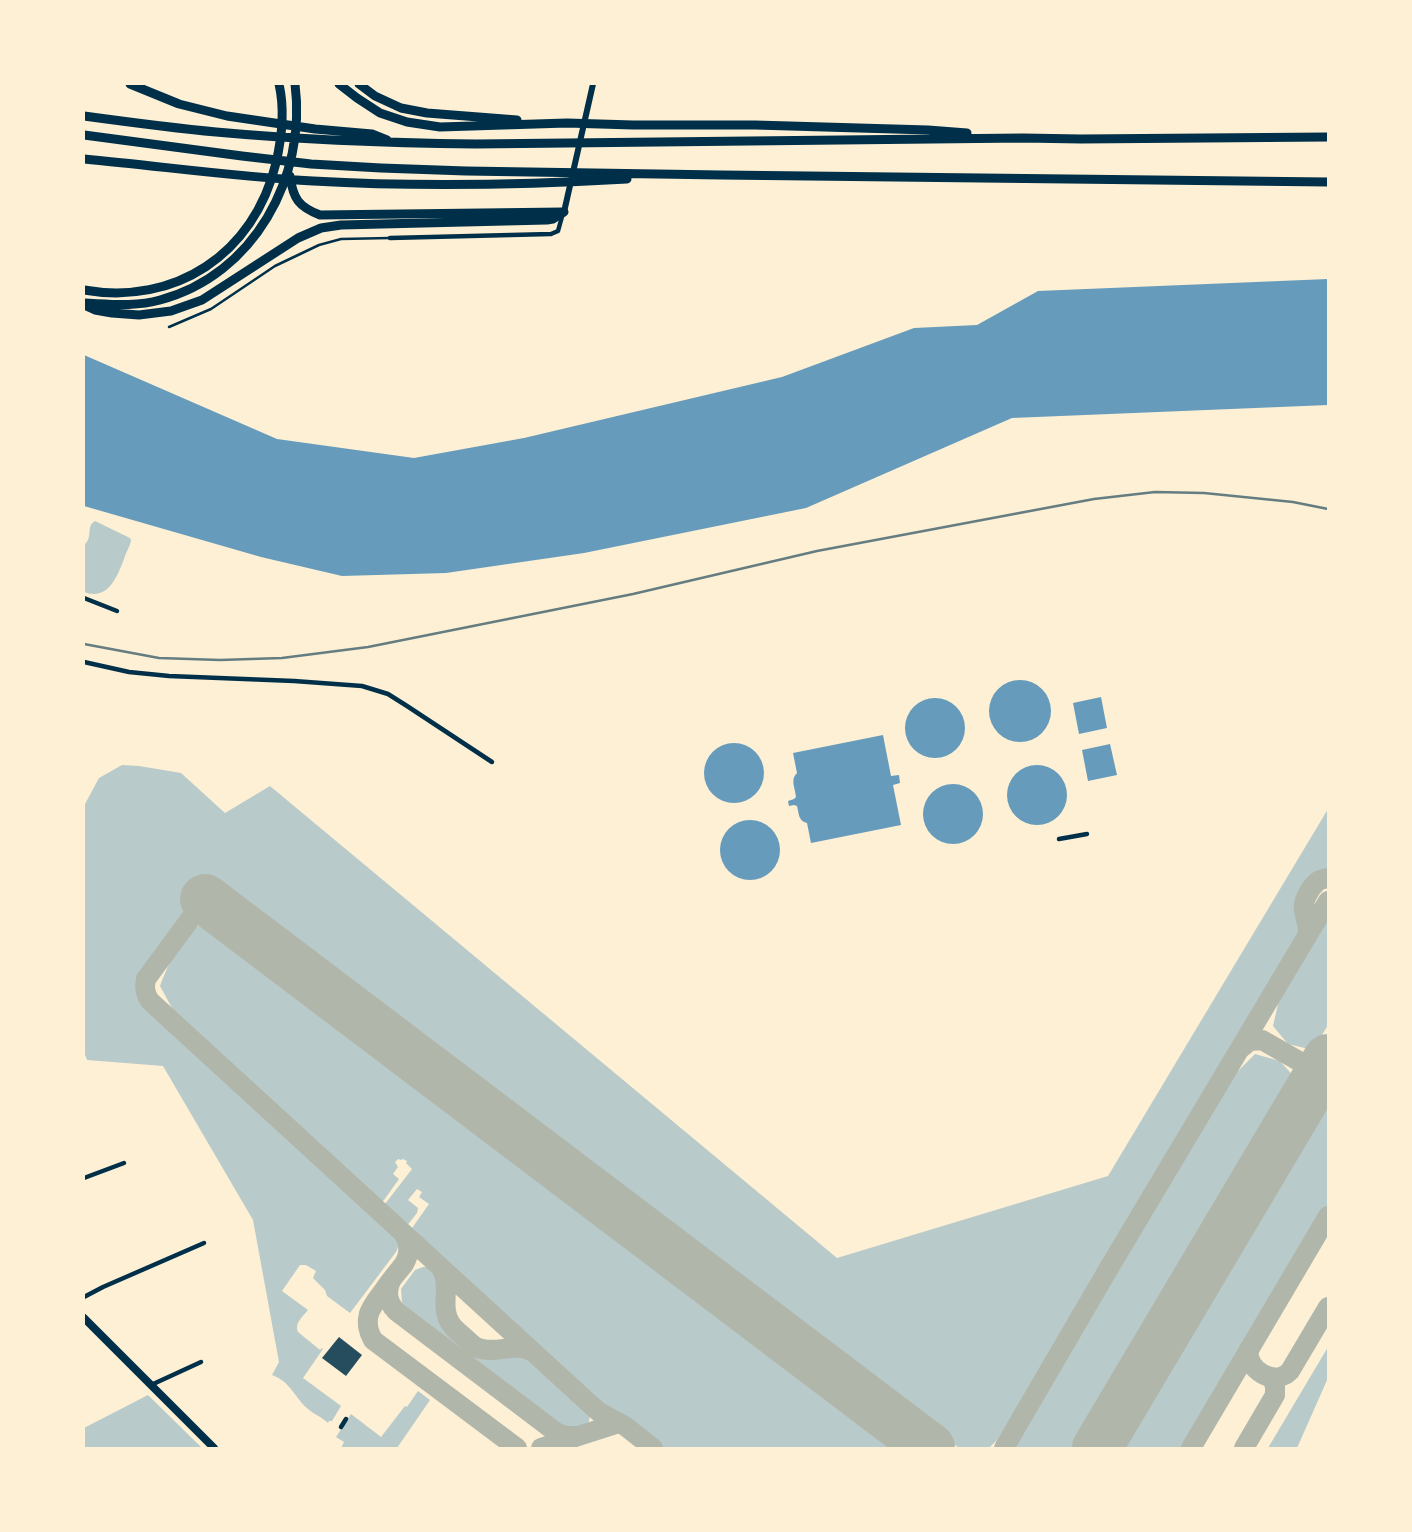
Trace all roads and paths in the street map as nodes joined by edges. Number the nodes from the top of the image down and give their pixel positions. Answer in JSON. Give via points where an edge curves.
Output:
{"nodes":[{"id":1,"x":130,"y":84,"type":"edge"},
{"id":2,"x":280,"y":84,"type":"edge"},
{"id":3,"x":295,"y":84,"type":"edge"},
{"id":4,"x":339,"y":84,"type":"edge"},
{"id":5,"x":359,"y":84,"type":"edge"},
{"id":6,"x":593,"y":84,"type":"edge"},
{"id":7,"x":84,"y":116,"type":"edge"},
{"id":8,"x":567,"y":123,"type":"junction"},
{"id":9,"x":84,"y":135,"type":"edge"},
{"id":10,"x":1328,"y":137,"type":"edge"},
{"id":11,"x":1023,"y":138,"type":"junction"},
{"id":12,"x":394,"y":143,"type":"junction"},
{"id":13,"x":84,"y":159,"type":"edge"},
{"id":14,"x":112,"y":162,"type":"junction"},
{"id":15,"x":84,"y":164,"type":"edge"},
{"id":16,"x":290,"y":168,"type":"junction"},
{"id":17,"x":590,"y":177,"type":"junction"},
{"id":18,"x":1328,"y":182,"type":"edge"},
{"id":19,"x":564,"y":212,"type":"junction"},
{"id":20,"x":390,"y":238,"type":"joint"},
{"id":21,"x":84,"y":290,"type":"edge"},
{"id":22,"x":84,"y":304,"type":"edge"},
{"id":23,"x":169,"y":327,"type":"dead end"},
{"id":24,"x":84,"y":598,"type":"edge"},
{"id":25,"x":117,"y":611,"type":"dead end"},
{"id":26,"x":84,"y":662,"type":"edge"},
{"id":27,"x":492,"y":762,"type":"dead end"},
{"id":28,"x":1087,"y":834,"type":"dead end"},
{"id":29,"x":1060,"y":839,"type":"dead end"},
{"id":30,"x":124,"y":1163,"type":"dead end"},
{"id":31,"x":84,"y":1178,"type":"edge"},
{"id":32,"x":204,"y":1243,"type":"dead end"},
{"id":33,"x":84,"y":1297,"type":"edge"},
{"id":34,"x":84,"y":1318,"type":"edge"},
{"id":35,"x":201,"y":1362,"type":"dead end"},
{"id":36,"x":151,"y":1385,"type":"junction"},
{"id":37,"x":346,"y":1419,"type":"dead end"},
{"id":38,"x":341,"y":1427,"type":"dead end"},
{"id":39,"x":214,"y":1448,"type":"edge"}],
"edges":[{"from":1,"to":12,"type":"highway","via":[[179,104],[227,116],[315,130],[372,134]]},
{"from":2,"to":21,"type":"highway","via":[[282,125],[275,170],[258,211],[234,243],[212,262],[168,286],[134,293]]},
{"from":3,"to":16,"type":"highway","via":[[296,133]]},
{"from":4,"to":8,"type":"highway","via":[[380,113],[407,122],[440,127]]},
{"from":5,"to":8,"type":"highway","via":[[401,108],[427,113]]},
{"from":6,"to":19,"type":"main road"},
{"from":7,"to":12,"type":"highway","via":[[215,132]]},
{"from":8,"to":11,"type":"highway","via":[[919,130]]},
{"from":9,"to":17,"type":"highway","via":[[311,164],[556,172]]},
{"from":10,"to":11,"type":"highway"},
{"from":11,"to":12,"type":"highway"},
{"from":13,"to":14,"type":"highway"},
{"from":14,"to":15,"type":"highway"},
{"from":14,"to":17,"type":"highway","via":[[312,181],[395,185],[554,182]]},
{"from":16,"to":19,"type":"highway","via":[[297,202],[320,215]]},
{"from":16,"to":22,"type":"highway","via":[[274,206],[258,231],[240,254],[219,272],[192,288],[158,301],[128,305]]},
{"from":17,"to":18,"type":"highway","via":[[687,175]]},
{"from":19,"to":20,"type":"street","via":[[558,231],[552,234]]},
{"from":19,"to":22,"type":"highway","via":[[547,220],[322,228],[298,238],[202,300],[171,311],[139,315],[112,313]]},
{"from":20,"to":23,"type":"lane","via":[[341,239],[319,245],[274,266],[211,308]]},
{"from":24,"to":25,"type":"street"},
{"from":26,"to":27,"type":"street","via":[[137,673],[362,686],[388,694]]},
{"from":28,"to":29,"type":"street"},
{"from":30,"to":31,"type":"street"},
{"from":32,"to":33,"type":"street"},
{"from":34,"to":36,"type":"highway"},
{"from":35,"to":36,"type":"street"},
{"from":36,"to":39,"type":"highway"},
{"from":37,"to":38,"type":"street"}]}
